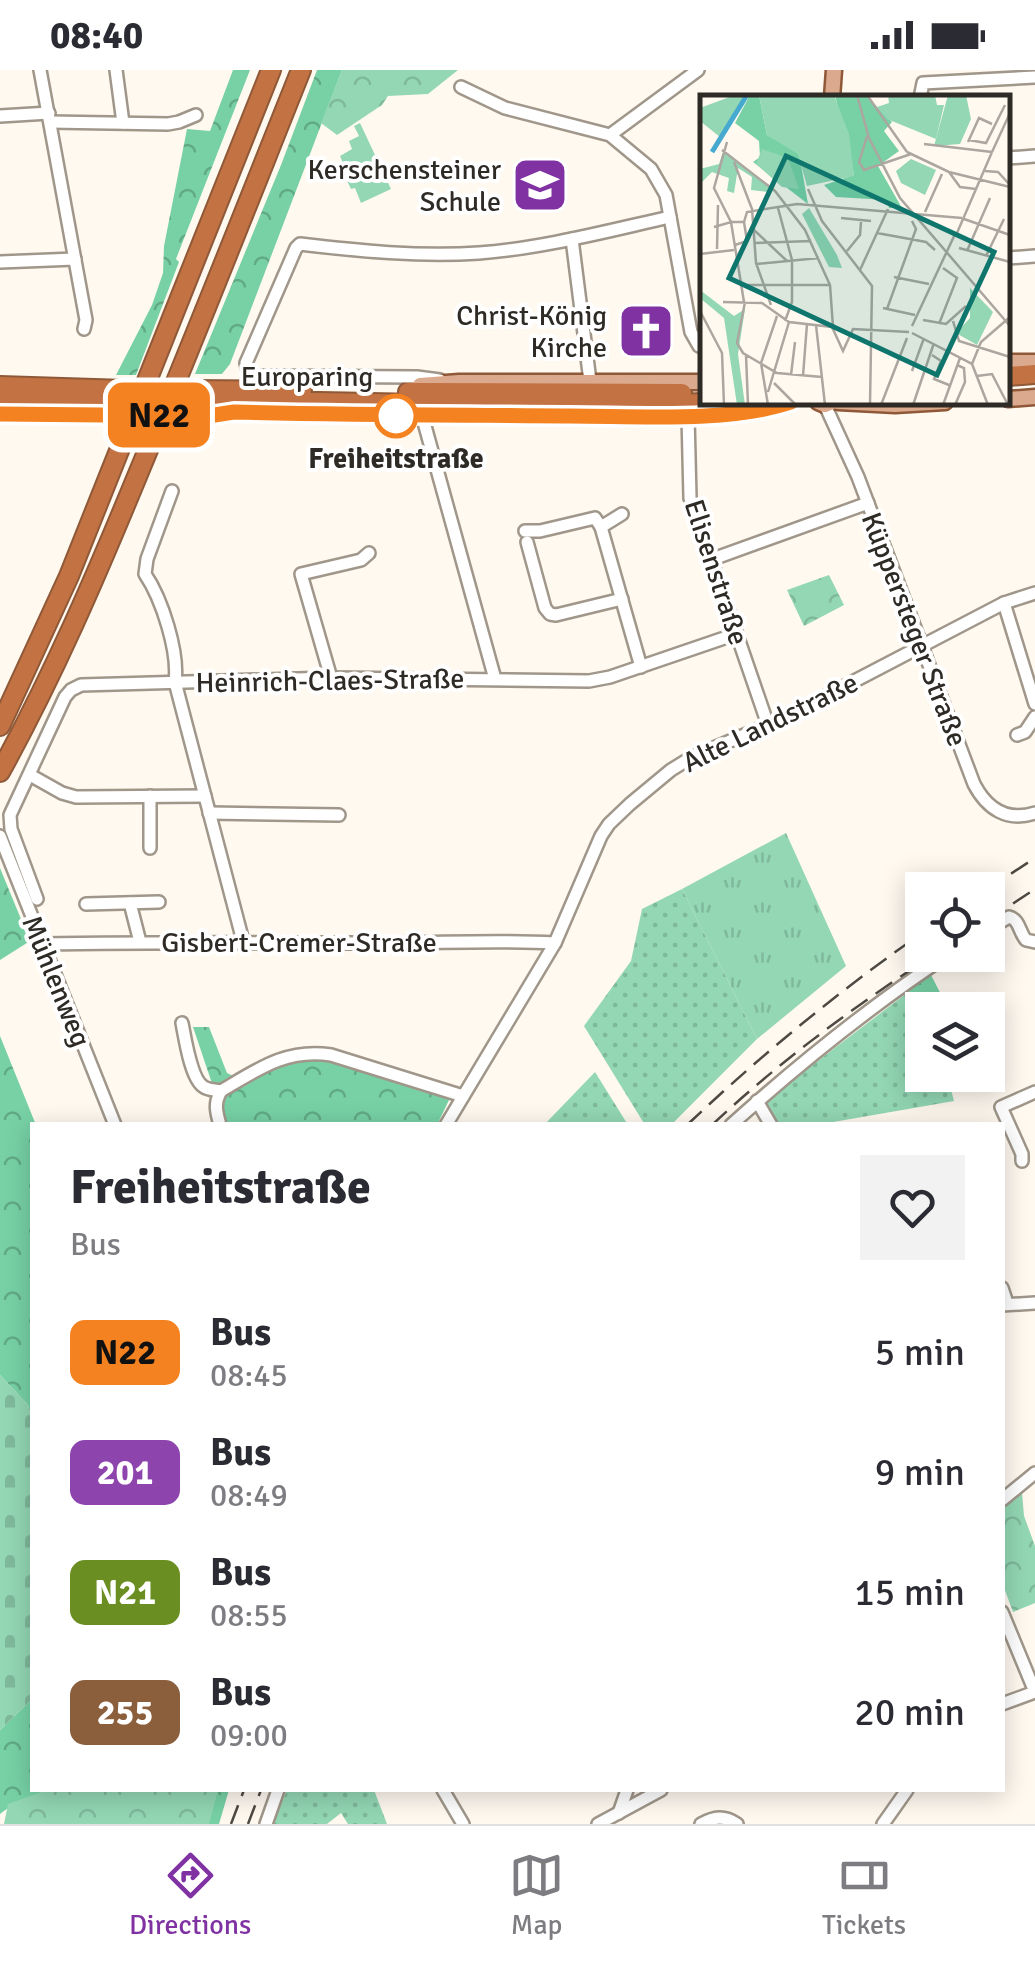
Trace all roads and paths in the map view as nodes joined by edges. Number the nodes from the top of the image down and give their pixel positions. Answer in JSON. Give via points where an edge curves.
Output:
{"nodes":[{"id":1,"x":40,"y":70,"type":"edge"},
{"id":2,"x":116,"y":70,"type":"edge"},
{"id":3,"x":272,"y":70,"type":"edge"},
{"id":4,"x":301,"y":70,"type":"edge"},
{"id":5,"x":698,"y":70,"type":"edge"},
{"id":6,"x":834,"y":70,"type":"edge"},
{"id":7,"x":1035,"y":77,"type":"edge"},
{"id":8,"x":461,"y":88,"type":"dead end"},
{"id":9,"x":832,"y":95,"type":"edge"},
{"id":10,"x":921,"y":95,"type":"edge"},
{"id":11,"x":196,"y":115,"type":"dead end"},
{"id":12,"x":0,"y":116,"type":"edge"},
{"id":13,"x":49,"y":118,"type":"junction"},
{"id":14,"x":122,"y":123,"type":"junction"},
{"id":15,"x":610,"y":135,"type":"junction"},
{"id":16,"x":1035,"y":156,"type":"edge"},
{"id":17,"x":1010,"y":158,"type":"edge"},
{"id":18,"x":670,"y":218,"type":"junction"},
{"id":19,"x":572,"y":239,"type":"junction"},
{"id":20,"x":1035,"y":256,"type":"edge"},
{"id":21,"x":1010,"y":258,"type":"edge"},
{"id":22,"x":75,"y":259,"type":"junction"},
{"id":23,"x":0,"y":262,"type":"edge"},
{"id":24,"x":84,"y":329,"type":"dead end"},
{"id":25,"x":699,"y":346,"type":"dead end"},
{"id":26,"x":1034,"y":364,"type":"edge"},
{"id":27,"x":1010,"y":375,"type":"edge"},
{"id":28,"x":590,"y":381,"type":"junction"},
{"id":29,"x":459,"y":382,"type":"junction"},
{"id":30,"x":700,"y":382,"type":"edge"},
{"id":31,"x":1035,"y":385,"type":"edge"},
{"id":32,"x":0,"y":386,"type":"edge"},
{"id":33,"x":1010,"y":386,"type":"edge"},
{"id":34,"x":405,"y":392,"type":"junction"},
{"id":35,"x":700,"y":392,"type":"edge"},
{"id":36,"x":1035,"y":397,"type":"edge"},
{"id":37,"x":1010,"y":400,"type":"edge"},
{"id":38,"x":0,"y":401,"type":"edge"},
{"id":39,"x":121,"y":402,"type":"junction"},
{"id":40,"x":700,"y":403,"type":"edge"},
{"id":41,"x":181,"y":404,"type":"junction"},
{"id":42,"x":780,"y":405,"type":"edge"},
{"id":43,"x":829,"y":405,"type":"edge"},
{"id":44,"x":0,"y":414,"type":"edge"},
{"id":45,"x":427,"y":415,"type":"junction"},
{"id":46,"x":688,"y":416,"type":"junction"},
{"id":47,"x":172,"y":491,"type":"dead end"},
{"id":48,"x":868,"y":503,"type":"junction"},
{"id":49,"x":622,"y":514,"type":"dead end"},
{"id":50,"x":599,"y":523,"type":"junction"},
{"id":51,"x":370,"y":553,"type":"dead end"},
{"id":52,"x":710,"y":560,"type":"junction"},
{"id":53,"x":1035,"y":593,"type":"edge"},
{"id":54,"x":622,"y":599,"type":"junction"},
{"id":55,"x":1004,"y":604,"type":"junction"},
{"id":56,"x":736,"y":634,"type":"junction"},
{"id":57,"x":922,"y":646,"type":"junction"},
{"id":58,"x":641,"y":667,"type":"junction"},
{"id":59,"x":331,"y":678,"type":"junction"},
{"id":60,"x":495,"y":679,"type":"junction"},
{"id":61,"x":175,"y":682,"type":"junction"},
{"id":62,"x":1035,"y":704,"type":"edge"},
{"id":63,"x":1035,"y":717,"type":"edge"},
{"id":64,"x":768,"y":724,"type":"junction"},
{"id":65,"x":0,"y":726,"type":"edge"},
{"id":66,"x":1017,"y":735,"type":"dead end"},
{"id":67,"x":0,"y":772,"type":"edge"},
{"id":68,"x":30,"y":775,"type":"junction"},
{"id":69,"x":150,"y":796,"type":"junction"},
{"id":70,"x":205,"y":796,"type":"junction"},
{"id":71,"x":209,"y":812,"type":"junction"},
{"id":72,"x":1035,"y":813,"type":"edge"},
{"id":73,"x":340,"y":815,"type":"dead end"},
{"id":74,"x":4,"y":834,"type":"edge"},
{"id":75,"x":150,"y":848,"type":"dead end"},
{"id":76,"x":36,"y":900,"type":"dead end"},
{"id":77,"x":159,"y":902,"type":"dead end"},
{"id":78,"x":86,"y":904,"type":"dead end"},
{"id":79,"x":130,"y":904,"type":"junction"},
{"id":80,"x":1005,"y":919,"type":"edge"},
{"id":81,"x":243,"y":941,"type":"junction"},
{"id":82,"x":140,"y":942,"type":"junction"},
{"id":83,"x":1035,"y":942,"type":"edge"},
{"id":84,"x":555,"y":943,"type":"junction"},
{"id":85,"x":42,"y":944,"type":"junction"},
{"id":86,"x":923,"y":972,"type":"edge"},
{"id":87,"x":182,"y":1023,"type":"dead end"},
{"id":88,"x":221,"y":1090,"type":"junction"},
{"id":89,"x":1035,"y":1092,"type":"edge"},
{"id":90,"x":463,"y":1096,"type":"junction"},
{"id":91,"x":757,"y":1101,"type":"junction"},
{"id":92,"x":114,"y":1122,"type":"edge"},
{"id":93,"x":219,"y":1122,"type":"edge"},
{"id":94,"x":448,"y":1122,"type":"edge"},
{"id":95,"x":734,"y":1122,"type":"edge"},
{"id":96,"x":769,"y":1122,"type":"edge"},
{"id":97,"x":1022,"y":1161,"type":"dead end"},
{"id":98,"x":1035,"y":1303,"type":"edge"},
{"id":99,"x":1005,"y":1304,"type":"edge"},
{"id":100,"x":1035,"y":1473,"type":"edge"},
{"id":101,"x":1005,"y":1498,"type":"edge"},
{"id":102,"x":1005,"y":1619,"type":"edge"},
{"id":103,"x":1035,"y":1692,"type":"edge"},
{"id":104,"x":1005,"y":1703,"type":"edge"},
{"id":105,"x":277,"y":1792,"type":"edge"},
{"id":106,"x":444,"y":1792,"type":"edge"},
{"id":107,"x":622,"y":1792,"type":"edge"},
{"id":108,"x":656,"y":1792,"type":"edge"},
{"id":109,"x":905,"y":1792,"type":"edge"},
{"id":110,"x":619,"y":1813,"type":"junction"},
{"id":111,"x":266,"y":1824,"type":"edge"},
{"id":112,"x":463,"y":1824,"type":"edge"},
{"id":113,"x":598,"y":1824,"type":"edge"},
{"id":114,"x":701,"y":1824,"type":"edge"},
{"id":115,"x":737,"y":1824,"type":"edge"},
{"id":116,"x":884,"y":1824,"type":"edge"}],
"edges":[{"from":1,"to":13,"type":"street"},
{"from":2,"to":14,"type":"street"},
{"from":3,"to":65,"type":"highway","via":[[69,576]]},
{"from":4,"to":67,"type":"highway","via":[[76,622]]},
{"from":5,"to":15,"type":"street"},
{"from":6,"to":9,"type":"main road"},
{"from":7,"to":10,"type":"street","via":[[923,84]]},
{"from":8,"to":15,"type":"street","via":[[504,108]]},
{"from":11,"to":14,"type":"street","via":[[168,124]]},
{"from":12,"to":13,"type":"street"},
{"from":13,"to":14,"type":"street"},
{"from":13,"to":22,"type":"street"},
{"from":15,"to":18,"type":"street","via":[[651,169]]},
{"from":16,"to":17,"type":"street"},
{"from":18,"to":19,"type":"street"},
{"from":18,"to":25,"type":"street"},
{"from":19,"to":28,"type":"street"},
{"from":19,"to":29,"type":"street","via":[[433,255],[300,244],[246,363],[252,376]]},
{"from":20,"to":21,"type":"street"},
{"from":22,"to":23,"type":"street"},
{"from":22,"to":24,"type":"street"},
{"from":26,"to":27,"type":"highway"},
{"from":28,"to":29,"type":"main road"},
{"from":28,"to":30,"type":"main road"},
{"from":29,"to":34,"type":"main road"},
{"from":31,"to":33,"type":"highway"},
{"from":32,"to":39,"type":"highway","name":"Europaring"},
{"from":34,"to":35,"type":"highway","name":"Europaring"},
{"from":34,"to":41,"type":"highway","name":"Europaring"},
{"from":36,"to":37,"type":"main road"},
{"from":38,"to":39,"type":"highway","name":"Europaring"},
{"from":39,"to":41,"type":"highway","name":"Europaring","bridge":true},
{"from":39,"to":44,"type":"street"},
{"from":40,"to":41,"type":"highway","name":"Europaring"},
{"from":41,"to":45,"type":"main road","via":[[234,412]]},
{"from":42,"to":46,"type":"main road"},
{"from":43,"to":48,"type":"street","name":"Küppersteger Straße"},
{"from":45,"to":46,"type":"main road"},
{"from":45,"to":60,"type":"street"},
{"from":46,"to":52,"type":"street","name":"Elisenstraße","via":[[690,498]]},
{"from":47,"to":61,"type":"street","via":[[145,574],[162,608]]},
{"from":48,"to":52,"type":"street"},
{"from":48,"to":57,"type":"street","name":"Küppersteger Straße"},
{"from":49,"to":50,"type":"street"},
{"from":50,"to":54,"type":"street"},
{"from":50,"to":54,"type":"street","via":[[526,536],[545,608],[556,616]]},
{"from":51,"to":59,"type":"street","via":[[301,574]]},
{"from":52,"to":56,"type":"street","name":"Elisenstraße"},
{"from":53,"to":55,"type":"street","name":"Alte Landstraße"},
{"from":54,"to":58,"type":"street"},
{"from":55,"to":57,"type":"street","name":"Alte Landstraße"},
{"from":55,"to":62,"type":"street"},
{"from":56,"to":58,"type":"street","name":"Heinrich-Claes-Straße"},
{"from":56,"to":64,"type":"street","name":"Elisenstraße"},
{"from":57,"to":64,"type":"street","name":"Alte Landstraße"},
{"from":57,"to":72,"type":"street","name":"Küppersteger Straße","via":[[981,798],[1004,815]]},
{"from":58,"to":60,"type":"street","name":"Heinrich-Claes-Straße","via":[[589,681]]},
{"from":59,"to":60,"type":"street","name":"Heinrich-Claes-Straße"},
{"from":59,"to":61,"type":"street","name":"Heinrich-Claes-Straße"},
{"from":61,"to":68,"type":"street","name":"Heinrich-Claes-Straße","via":[[91,683],[71,690]]},
{"from":61,"to":70,"type":"street"},
{"from":63,"to":66,"type":"street"},
{"from":64,"to":84,"type":"street","name":"Alte Landstraße","via":[[671,770],[609,824]]},
{"from":68,"to":69,"type":"street","via":[[76,797]]},
{"from":68,"to":74,"type":"street","name":"Heinrich-Claes-Straße"},
{"from":69,"to":70,"type":"street"},
{"from":69,"to":75,"type":"street"},
{"from":70,"to":71,"type":"street"},
{"from":71,"to":73,"type":"street"},
{"from":71,"to":81,"type":"street"},
{"from":74,"to":76,"type":"street","name":"Mühlenweg"},
{"from":74,"to":85,"type":"street","name":"Mühlenweg"},
{"from":77,"to":79,"type":"street","name":"Gisbert-Cremer-Straße"},
{"from":78,"to":79,"type":"street","name":"Gisbert-Cremer-Straße"},
{"from":79,"to":82,"type":"street"},
{"from":80,"to":83,"type":"street","via":[[1014,919],[1026,940]]},
{"from":81,"to":82,"type":"street","name":"Gisbert-Cremer-Straße"},
{"from":81,"to":84,"type":"street","name":"Gisbert-Cremer-Straße"},
{"from":82,"to":85,"type":"street","name":"Gisbert-Cremer-Straße"},
{"from":84,"to":90,"type":"street","name":"Alte Landstraße"},
{"from":85,"to":92,"type":"street","name":"Mühlenweg"},
{"from":86,"to":91,"type":"street"},
{"from":87,"to":88,"type":"street","via":[[200,1084]]},
{"from":88,"to":90,"type":"street","via":[[274,1061],[315,1053]]},
{"from":88,"to":93,"type":"street"},
{"from":89,"to":97,"type":"street","via":[[1001,1107]]},
{"from":90,"to":94,"type":"street","name":"Alte Landstraße"},
{"from":91,"to":95,"type":"street"},
{"from":91,"to":96,"type":"street"},
{"from":98,"to":99,"type":"street"},
{"from":100,"to":101,"type":"street"},
{"from":102,"to":103,"type":"street"},
{"from":103,"to":104,"type":"street"},
{"from":105,"to":111,"type":"street"},
{"from":106,"to":112,"type":"street"},
{"from":107,"to":110,"type":"street"},
{"from":108,"to":110,"type":"street"},
{"from":109,"to":116,"type":"street"},
{"from":110,"to":113,"type":"street"},
{"from":114,"to":115,"type":"street","via":[[721,1818]]}]}
